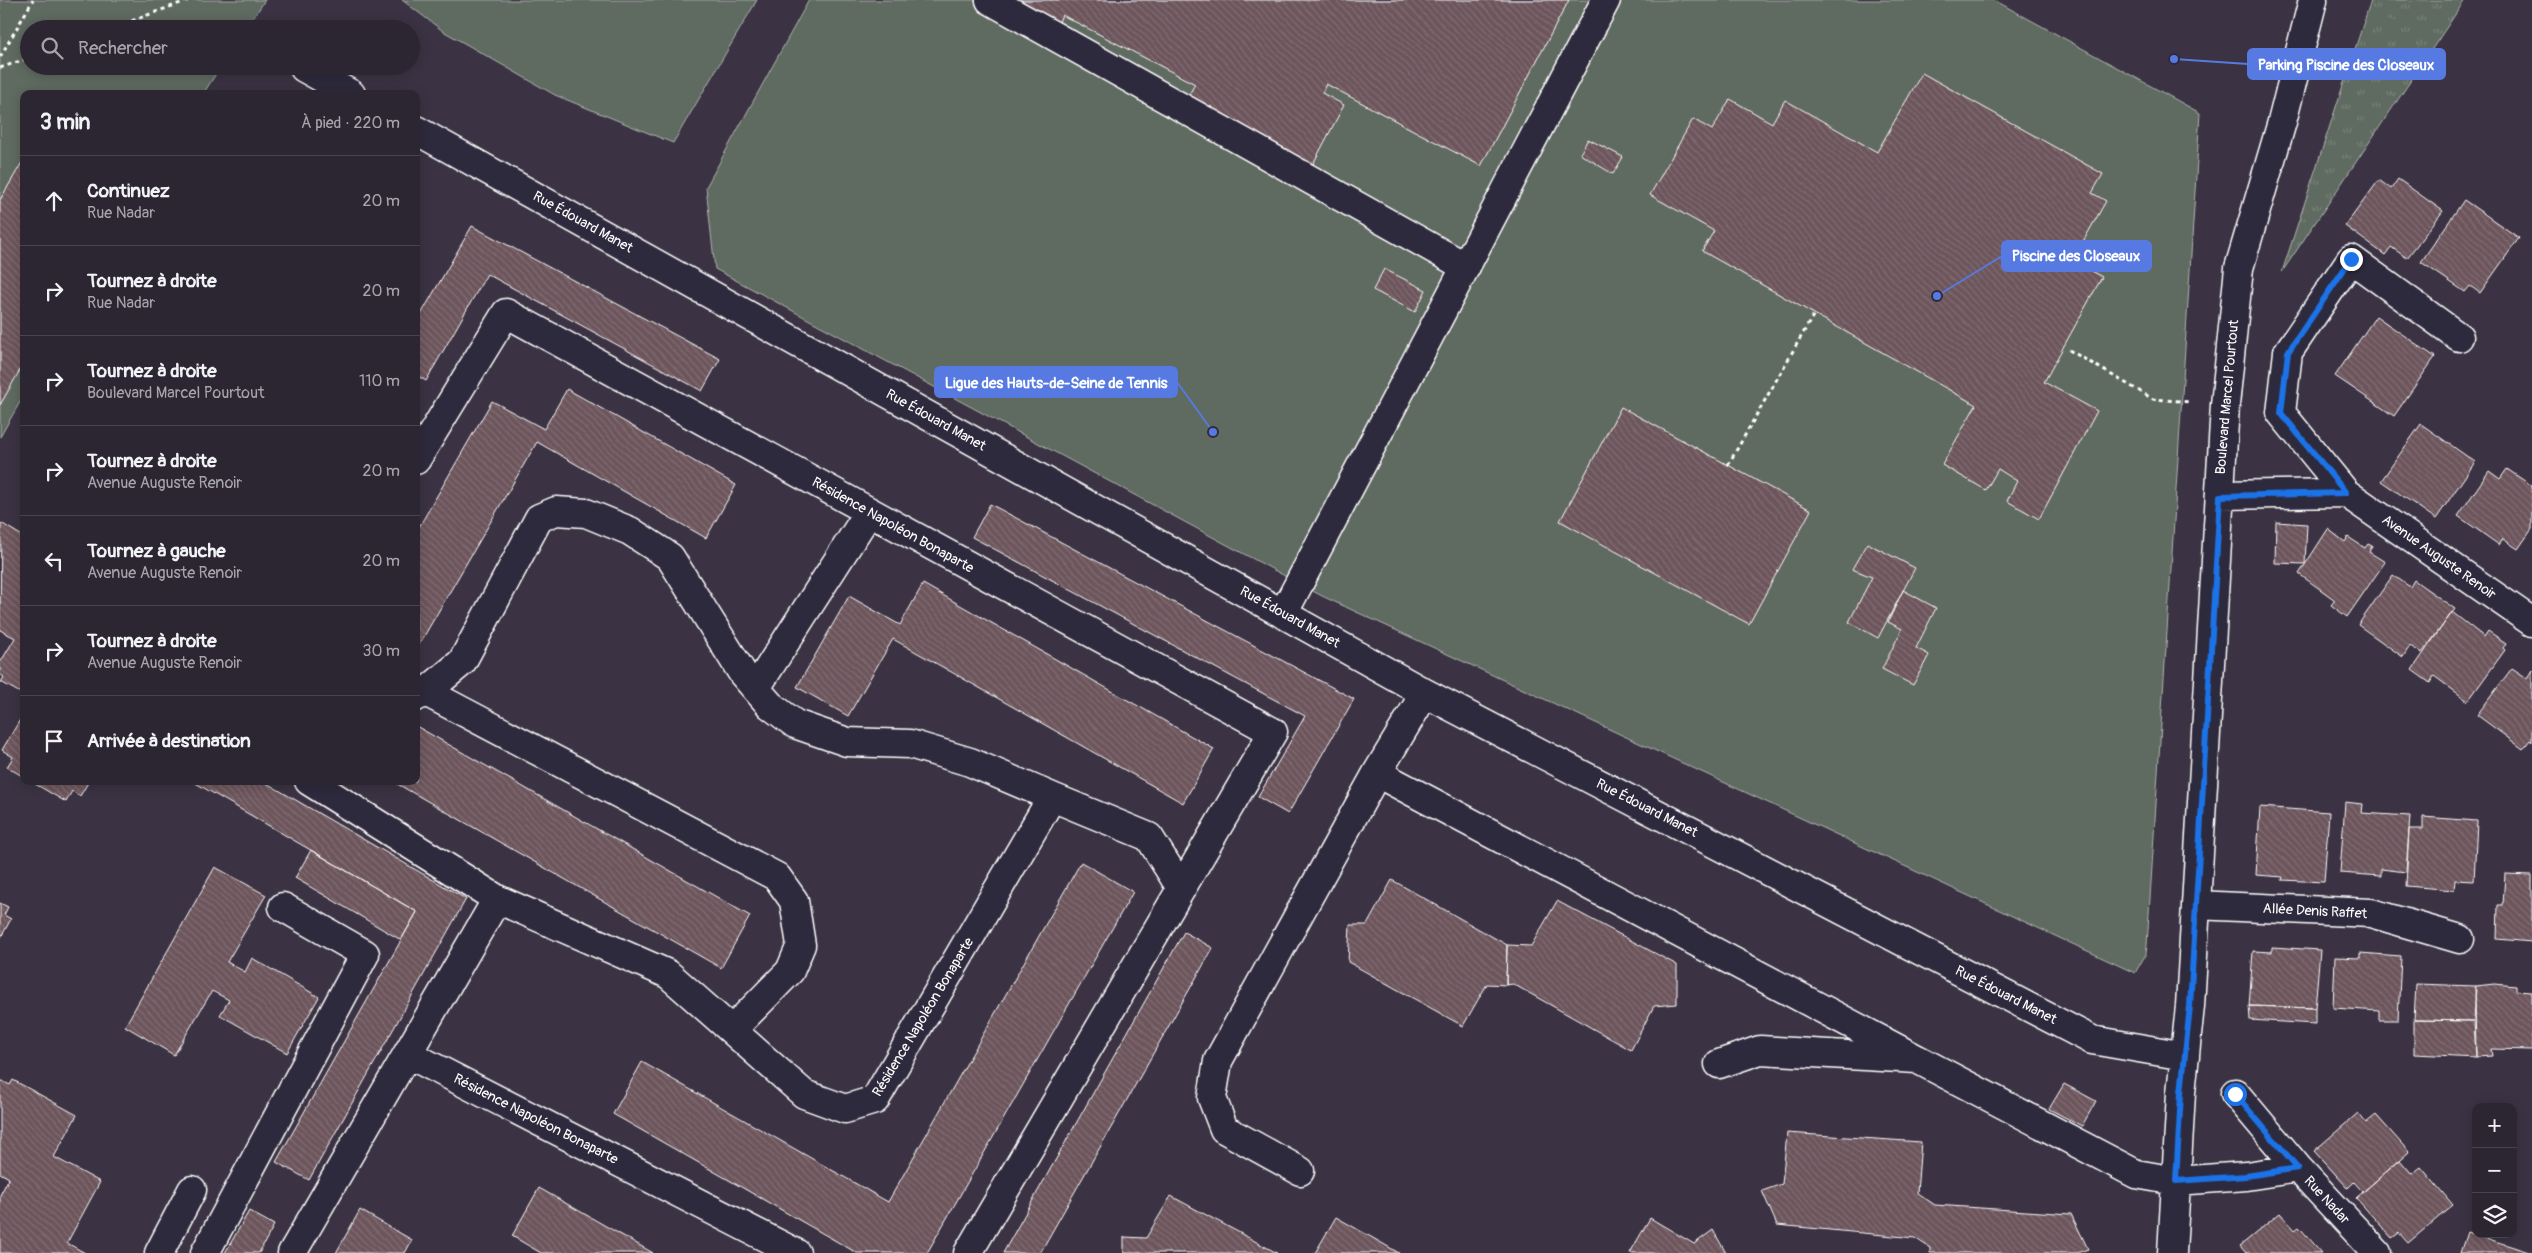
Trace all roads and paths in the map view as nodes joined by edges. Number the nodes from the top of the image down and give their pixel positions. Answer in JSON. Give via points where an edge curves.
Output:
{"nodes":[{"id":1,"x":33,"y":0,"type":"edge"},
{"id":2,"x":189,"y":0,"type":"edge"},
{"id":3,"x":990,"y":0,"type":"edge"},
{"id":4,"x":1606,"y":0,"type":"edge"},
{"id":5,"x":2312,"y":0,"type":"edge"},
{"id":6,"x":21,"y":20,"type":"edge"},
{"id":7,"x":134,"y":20,"type":"edge"},
{"id":8,"x":20,"y":22,"type":"edge"},
{"id":9,"x":0,"y":57,"type":"edge"},
{"id":10,"x":20,"y":61,"type":"edge"},
{"id":11,"x":0,"y":68,"type":"edge"},
{"id":12,"x":317,"y":75,"type":"edge"},
{"id":13,"x":345,"y":90,"type":"edge"},
{"id":14,"x":420,"y":132,"type":"edge"},
{"id":15,"x":1466,"y":267,"type":"junction"},
{"id":16,"x":1814,"y":314,"type":"dead end"},
{"id":17,"x":2459,"y":337,"type":"dead end"},
{"id":18,"x":2069,"y":350,"type":"dead end"},
{"id":19,"x":2199,"y":403,"type":"dead end"},
{"id":20,"x":420,"y":453,"type":"edge"},
{"id":21,"x":1728,"y":465,"type":"dead end"},
{"id":22,"x":2346,"y":493,"type":"junction"},
{"id":23,"x":2220,"y":496,"type":"junction"},
{"id":24,"x":869,"y":512,"type":"junction"},
{"id":25,"x":1283,"y":614,"type":"junction"},
{"id":26,"x":2532,"y":622,"type":"edge"},
{"id":27,"x":756,"y":688,"type":"junction"},
{"id":28,"x":1425,"y":693,"type":"junction"},
{"id":29,"x":421,"y":695,"type":"edge"},
{"id":30,"x":1377,"y":772,"type":"junction"},
{"id":31,"x":314,"y":785,"type":"edge"},
{"id":32,"x":1052,"y":797,"type":"junction"},
{"id":33,"x":1181,"y":888,"type":"junction"},
{"id":34,"x":497,"y":899,"type":"junction"},
{"id":35,"x":2196,"y":905,"type":"junction"},
{"id":36,"x":283,"y":907,"type":"dead end"},
{"id":37,"x":2460,"y":939,"type":"dead end"},
{"id":38,"x":732,"y":1030,"type":"junction"},
{"id":39,"x":408,"y":1054,"type":"junction"},
{"id":40,"x":2185,"y":1056,"type":"junction"},
{"id":41,"x":1917,"y":1059,"type":"junction"},
{"id":42,"x":1719,"y":1064,"type":"dead end"},
{"id":43,"x":2235,"y":1094,"type":"dead end"},
{"id":44,"x":2298,"y":1168,"type":"junction"},
{"id":45,"x":1300,"y":1170,"type":"dead end"},
{"id":46,"x":2176,"y":1181,"type":"junction"},
{"id":47,"x":192,"y":1190,"type":"dead end"},
{"id":48,"x":159,"y":1253,"type":"edge"},
{"id":49,"x":205,"y":1253,"type":"edge"},
{"id":50,"x":292,"y":1253,"type":"edge"},
{"id":51,"x":796,"y":1253,"type":"edge"},
{"id":52,"x":968,"y":1253,"type":"edge"},
{"id":53,"x":2172,"y":1253,"type":"edge"},
{"id":54,"x":2377,"y":1253,"type":"edge"}],
"edges":[{"from":1,"to":6,"type":"path"},
{"from":2,"to":7,"type":"path"},
{"from":3,"to":15,"type":"street"},
{"from":4,"to":15,"type":"street"},
{"from":5,"to":23,"type":"street","name":"Boulevard Marcel Pourtout","via":[[2282,122],[2238,268]]},
{"from":8,"to":9,"type":"path"},
{"from":10,"to":11,"type":"path"},
{"from":12,"to":13,"type":"street"},
{"from":14,"to":25,"type":"street","name":"Rue Édouard Manet"},
{"from":15,"to":25,"type":"street"},
{"from":16,"to":21,"type":"path"},
{"from":17,"to":22,"type":"street","name":"Avenue Auguste Renoir","via":[[2351,259],[2288,352],[2281,413]]},
{"from":18,"to":19,"type":"path","via":[[2152,399]]},
{"from":20,"to":24,"type":"street","name":"Résidence Napoléon Bonaparte","via":[[506,313]]},
{"from":22,"to":23,"type":"street"},
{"from":22,"to":26,"type":"street","name":"Avenue Auguste Renoir"},
{"from":23,"to":35,"type":"street","name":"Boulevard Marcel Pourtout"},
{"from":24,"to":27,"type":"street"},
{"from":24,"to":33,"type":"street","name":"Résidence Napoléon Bonaparte","via":[[1273,732]]},
{"from":25,"to":28,"type":"street","name":"Rue Édouard Manet"},
{"from":27,"to":29,"type":"street","via":[[743,674],[670,557],[630,531],[586,513],[556,511],[539,518],[462,662]]},
{"from":27,"to":32,"type":"street","via":[[795,724],[847,742],[910,744],[970,762]]},
{"from":28,"to":30,"type":"street"},
{"from":28,"to":40,"type":"street","name":"Rue Édouard Manet","via":[[2092,1040]]},
{"from":29,"to":38,"type":"street","via":[[777,877],[794,901],[801,945],[790,970]]},
{"from":30,"to":41,"type":"street","name":"Rue Nadar"},
{"from":30,"to":45,"type":"street","via":[[1218,1061],[1212,1098],[1224,1129]]},
{"from":31,"to":34,"type":"street","name":"Résidence Napoléon Bonaparte"},
{"from":32,"to":33,"type":"street","via":[[1149,837]]},
{"from":32,"to":38,"type":"street","name":"Résidence Napoléon Bonaparte","via":[[875,1100],[845,1109],[804,1094]]},
{"from":33,"to":52,"type":"street","name":"Résidence Napoléon Bonaparte"},
{"from":34,"to":38,"type":"street","name":"Résidence Napoléon Bonaparte","via":[[668,974]]},
{"from":34,"to":39,"type":"street"},
{"from":35,"to":37,"type":"street","name":"Allée Denis Raffet","via":[[2371,913]]},
{"from":35,"to":40,"type":"street","name":"Boulevard Marcel Pourtout"},
{"from":36,"to":49,"type":"street","via":[[365,954]]},
{"from":39,"to":50,"type":"street"},
{"from":39,"to":51,"type":"street","name":"Résidence Napoléon Bonaparte"},
{"from":40,"to":46,"type":"street","name":"Boulevard Marcel Pourtout"},
{"from":41,"to":42,"type":"street","via":[[1760,1050]]},
{"from":41,"to":46,"type":"street","name":"Rue Nadar","via":[[2136,1174]]},
{"from":43,"to":44,"type":"street","name":"Rue Nadar"},
{"from":44,"to":46,"type":"street","name":"Rue Nadar"},
{"from":44,"to":54,"type":"street","name":"Rue Nadar"},
{"from":46,"to":53,"type":"street","name":"Boulevard Marcel Pourtout"},
{"from":47,"to":48,"type":"street"}]}
